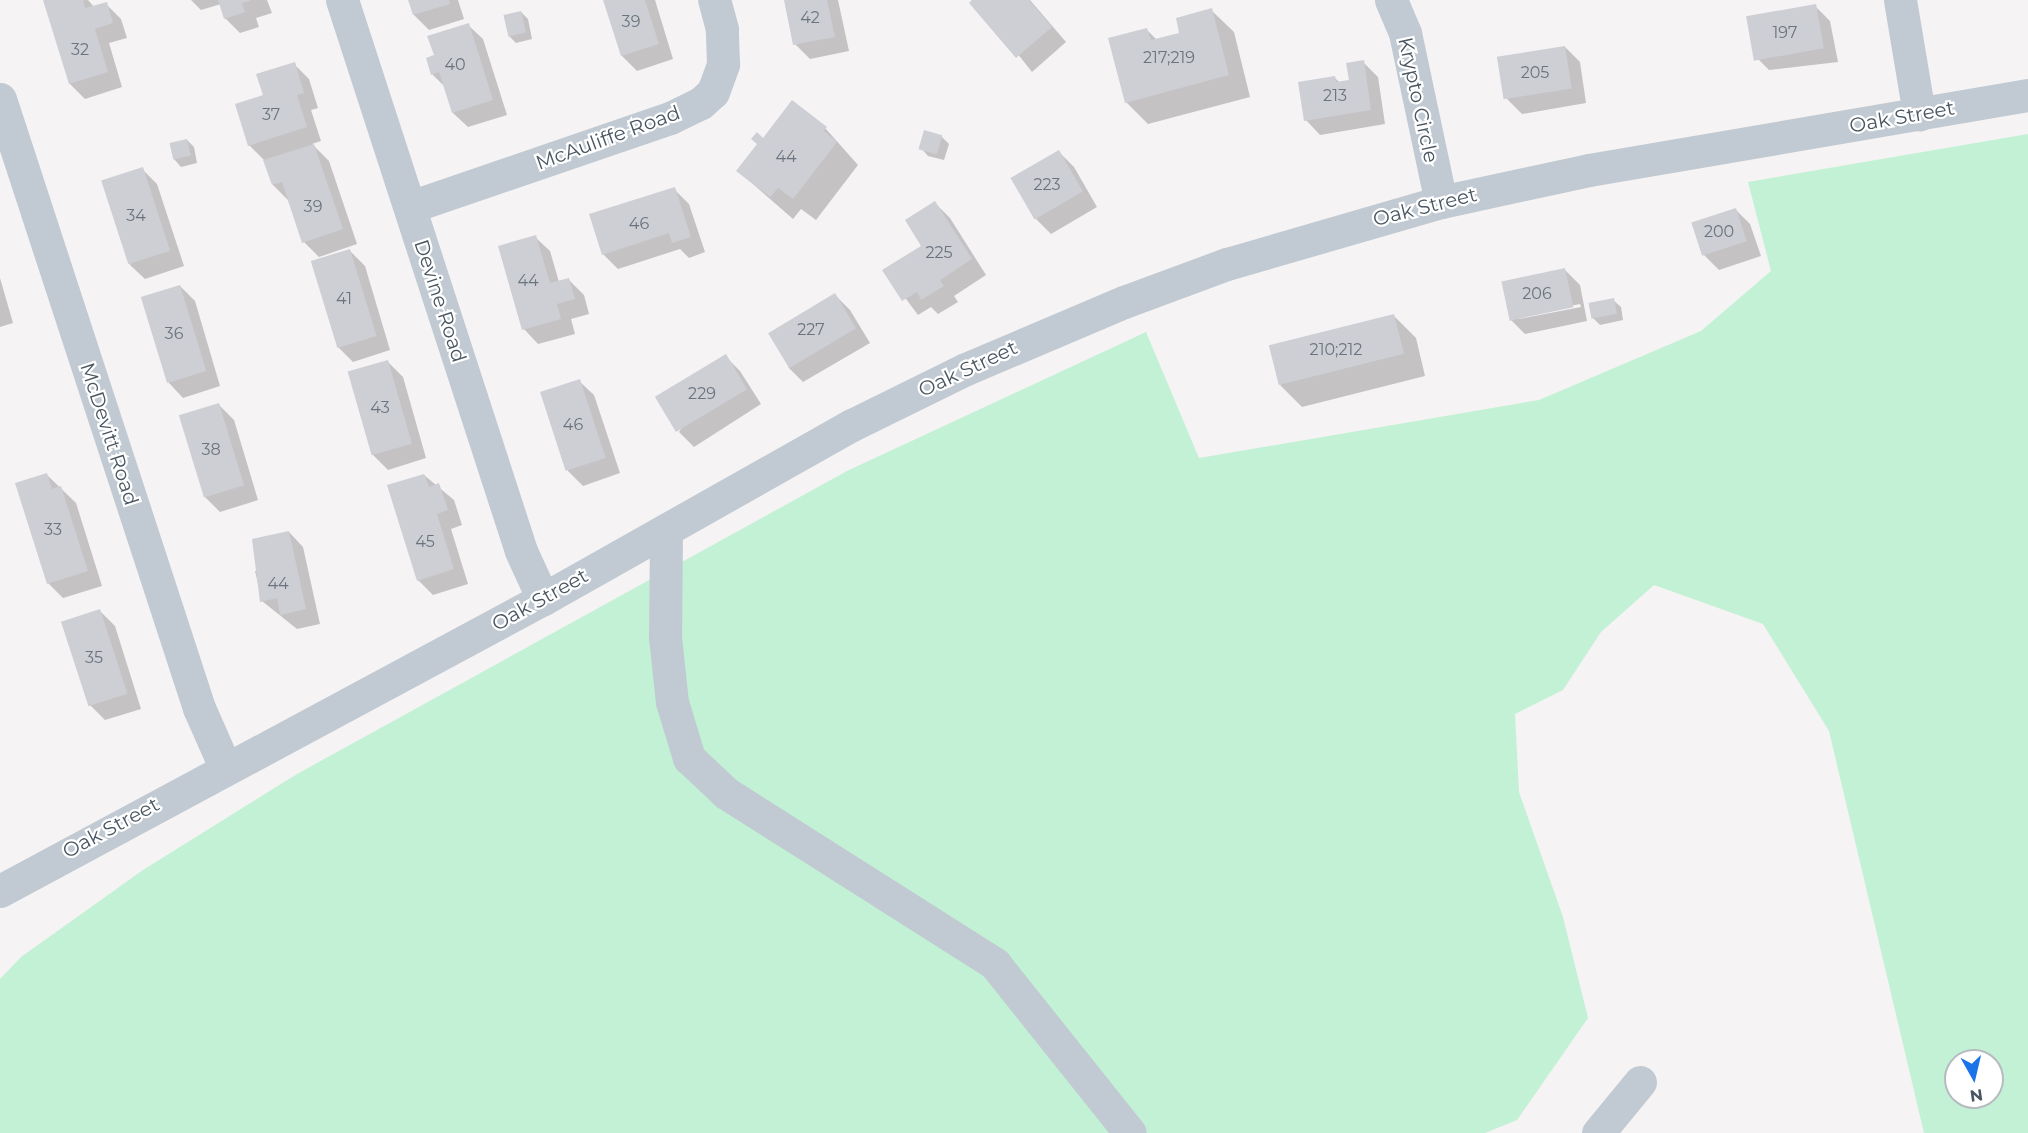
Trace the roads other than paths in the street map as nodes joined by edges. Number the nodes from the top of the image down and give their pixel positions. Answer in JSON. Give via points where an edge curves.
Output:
{"nodes":[{"id":1,"x":342,"y":0,"type":"edge"},
{"id":2,"x":714,"y":0,"type":"edge"},
{"id":3,"x":1391,"y":0,"type":"edge"},
{"id":4,"x":1900,"y":0,"type":"edge"},
{"id":5,"x":2028,"y":95,"type":"edge"},
{"id":6,"x":0,"y":99,"type":"edge"},
{"id":7,"x":1919,"y":114,"type":"junction"},
{"id":8,"x":1441,"y":202,"type":"junction"},
{"id":9,"x":410,"y":207,"type":"junction"},
{"id":10,"x":666,"y":530,"type":"junction"},
{"id":11,"x":543,"y":599,"type":"junction"},
{"id":12,"x":225,"y":767,"type":"junction"},
{"id":13,"x":0,"y":891,"type":"edge"},
{"id":14,"x":1640,"y":1082,"type":"dead end"},
{"id":15,"x":1130,"y":1133,"type":"edge"},
{"id":16,"x":1598,"y":1133,"type":"edge"}],
"edges":[{"from":1,"to":9,"type":"street","name":"Devine Road"},
{"from":2,"to":9,"type":"street","name":"McAuliffe Road","via":[[722,29],[723,64],[713,92],[701,103],[670,118]]},
{"from":3,"to":8,"type":"street","name":"Krypto Circle","via":[[1405,33]]},
{"from":4,"to":7,"type":"street"},
{"from":5,"to":7,"type":"street","name":"Oak Street"},
{"from":6,"to":12,"type":"street","name":"McDevitt Road","via":[[199,708]]},
{"from":7,"to":8,"type":"street","name":"Oak Street","via":[[1590,171]]},
{"from":8,"to":10,"type":"street","name":"Oak Street","via":[[1227,264],[1022,344],[852,425]]},
{"from":9,"to":11,"type":"street","name":"Devine Road","via":[[521,551]]},
{"from":10,"to":11,"type":"street","name":"Oak Street"},
{"from":10,"to":15,"type":"street","via":[[665,637],[672,702],[689,758],[726,793],[995,963]]},
{"from":11,"to":12,"type":"street","name":"Oak Street"},
{"from":12,"to":13,"type":"street","name":"Oak Street"},
{"from":14,"to":16,"type":"street"}]}
